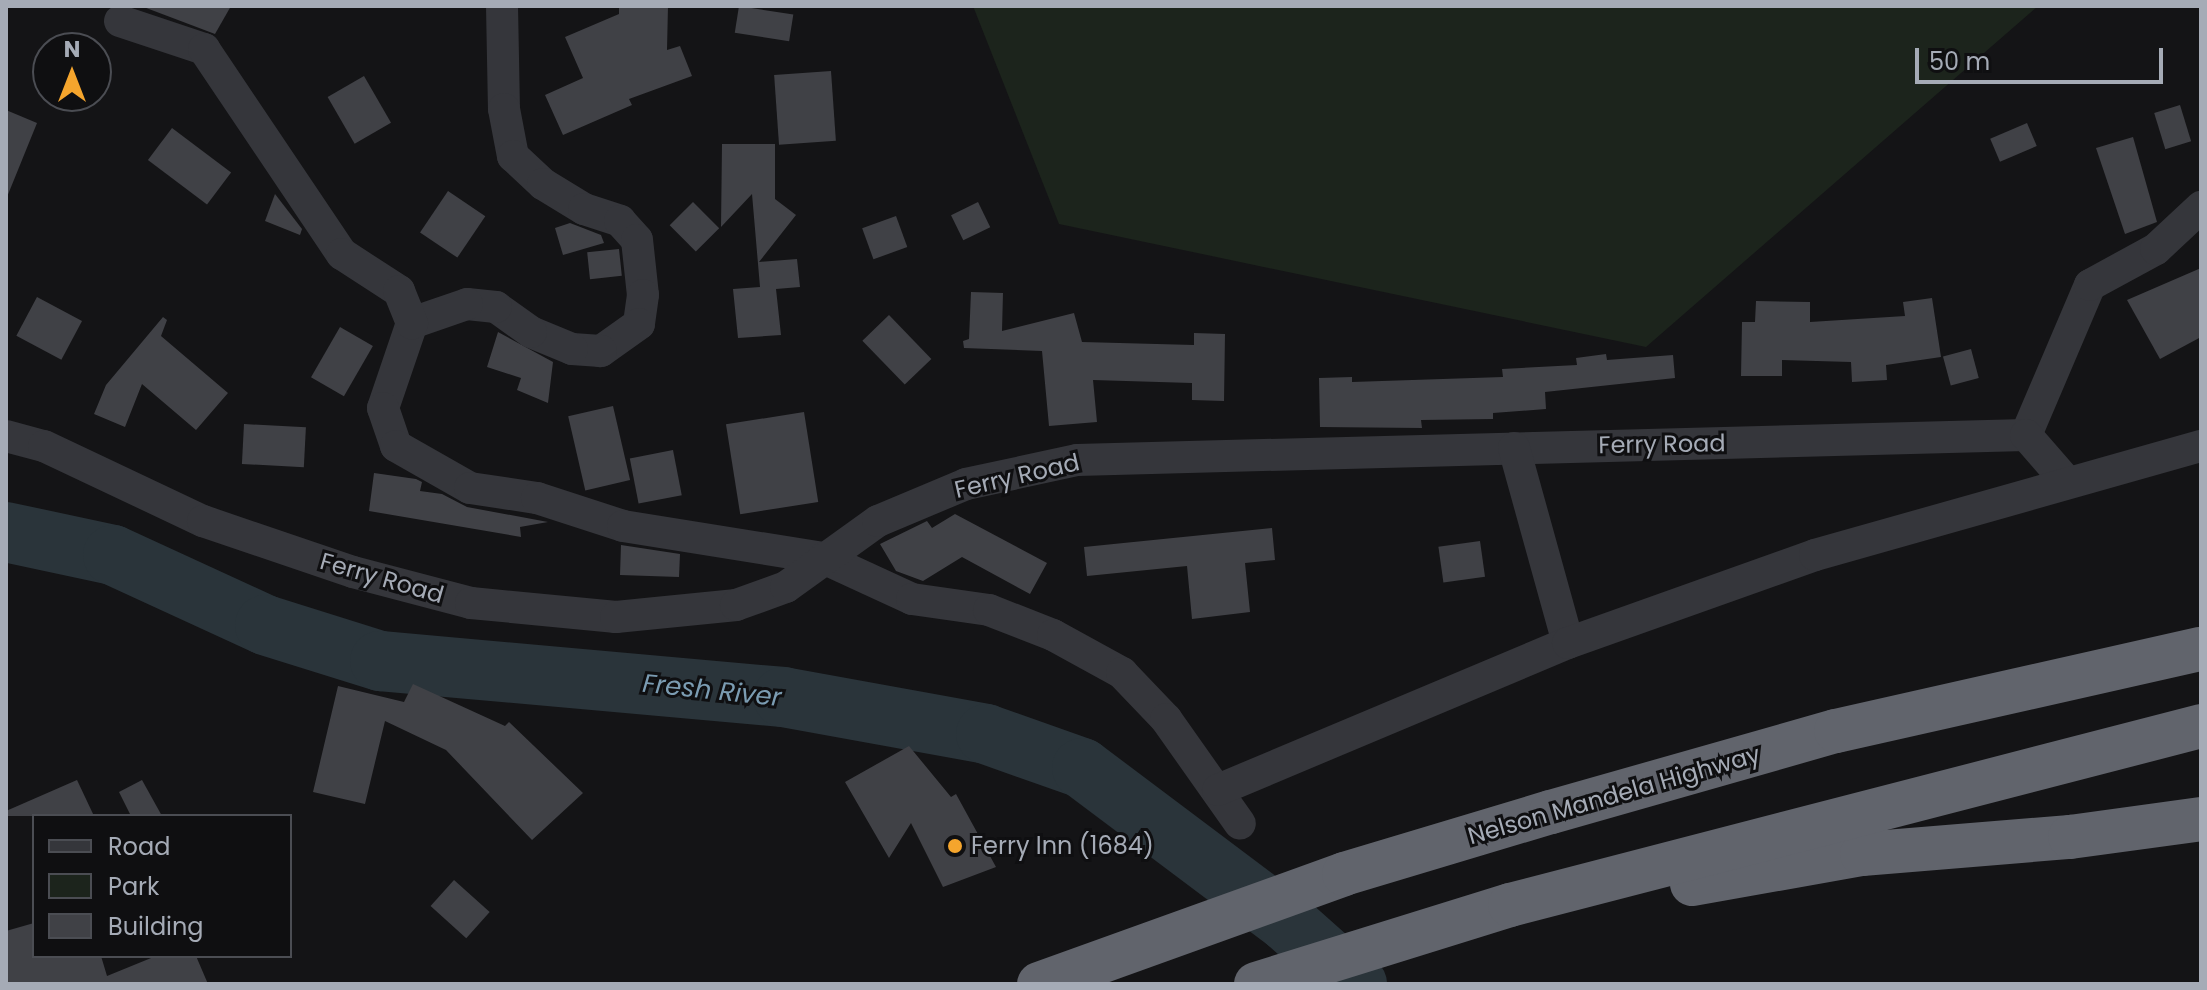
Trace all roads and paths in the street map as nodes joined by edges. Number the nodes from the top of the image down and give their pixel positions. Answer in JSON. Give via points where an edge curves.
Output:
{"nodes":[{"id":1,"x":502,"y":6,"type":"edge"},
{"id":2,"x":120,"y":21,"type":"dead end"},
{"id":3,"x":2201,"y":207,"type":"edge"},
{"id":4,"x":412,"y":323,"type":"junction"},
{"id":5,"x":2026,"y":435,"type":"junction"},
{"id":6,"x":6,"y":436,"type":"edge"},
{"id":7,"x":2201,"y":446,"type":"edge"},
{"id":8,"x":1514,"y":448,"type":"junction"},
{"id":9,"x":2067,"y":482,"type":"junction"},
{"id":10,"x":823,"y":558,"type":"junction"},
{"id":11,"x":1568,"y":643,"type":"junction"},
{"id":12,"x":2201,"y":649,"type":"edge"},
{"id":13,"x":2201,"y":726,"type":"edge"},
{"id":14,"x":1218,"y":790,"type":"junction"},
{"id":15,"x":2201,"y":819,"type":"edge"},
{"id":16,"x":1240,"y":824,"type":"dead end"},
{"id":17,"x":1510,"y":905,"type":"junction"},
{"id":18,"x":1039,"y":984,"type":"edge"},
{"id":19,"x":1256,"y":984,"type":"edge"}],
"edges":[{"from":1,"to":4,"type":"street","via":[[504,109],[513,156],[543,184],[584,209],[620,221],[637,240],[643,295],[639,324],[601,351],[572,349],[531,332],[496,307],[467,304]]},
{"from":2,"to":4,"type":"street","via":[[204,49],[342,254],[399,291]]},
{"from":3,"to":5,"type":"street","via":[[2156,249],[2090,285]]},
{"from":4,"to":10,"type":"street","via":[[383,408],[396,446],[439,475],[470,488],[537,498],[623,526]]},
{"from":5,"to":8,"type":"street","name":"Ferry Road"},
{"from":5,"to":9,"type":"street"},
{"from":6,"to":10,"type":"street","name":"Ferry Road","via":[[44,446],[203,521],[353,572],[471,603],[616,617],[736,605],[786,587]]},
{"from":7,"to":9,"type":"street"},
{"from":8,"to":10,"type":"street","name":"Ferry Road","via":[[1077,460],[966,484],[878,521]]},
{"from":8,"to":11,"type":"street"},
{"from":9,"to":11,"type":"street","via":[[1815,555]]},
{"from":10,"to":14,"type":"street","via":[[912,599],[989,610],[1053,635],[1122,673],[1166,719]]},
{"from":11,"to":14,"type":"street"},
{"from":12,"to":18,"type":"highway","name":"Nelson Mandela Highway","via":[[1836,731],[1344,874]]},
{"from":13,"to":17,"type":"highway"},
{"from":14,"to":16,"type":"street"},
{"from":15,"to":17,"type":"highway","via":[[2070,837],[1862,854],[1687,885]]},
{"from":17,"to":19,"type":"highway"}]}
